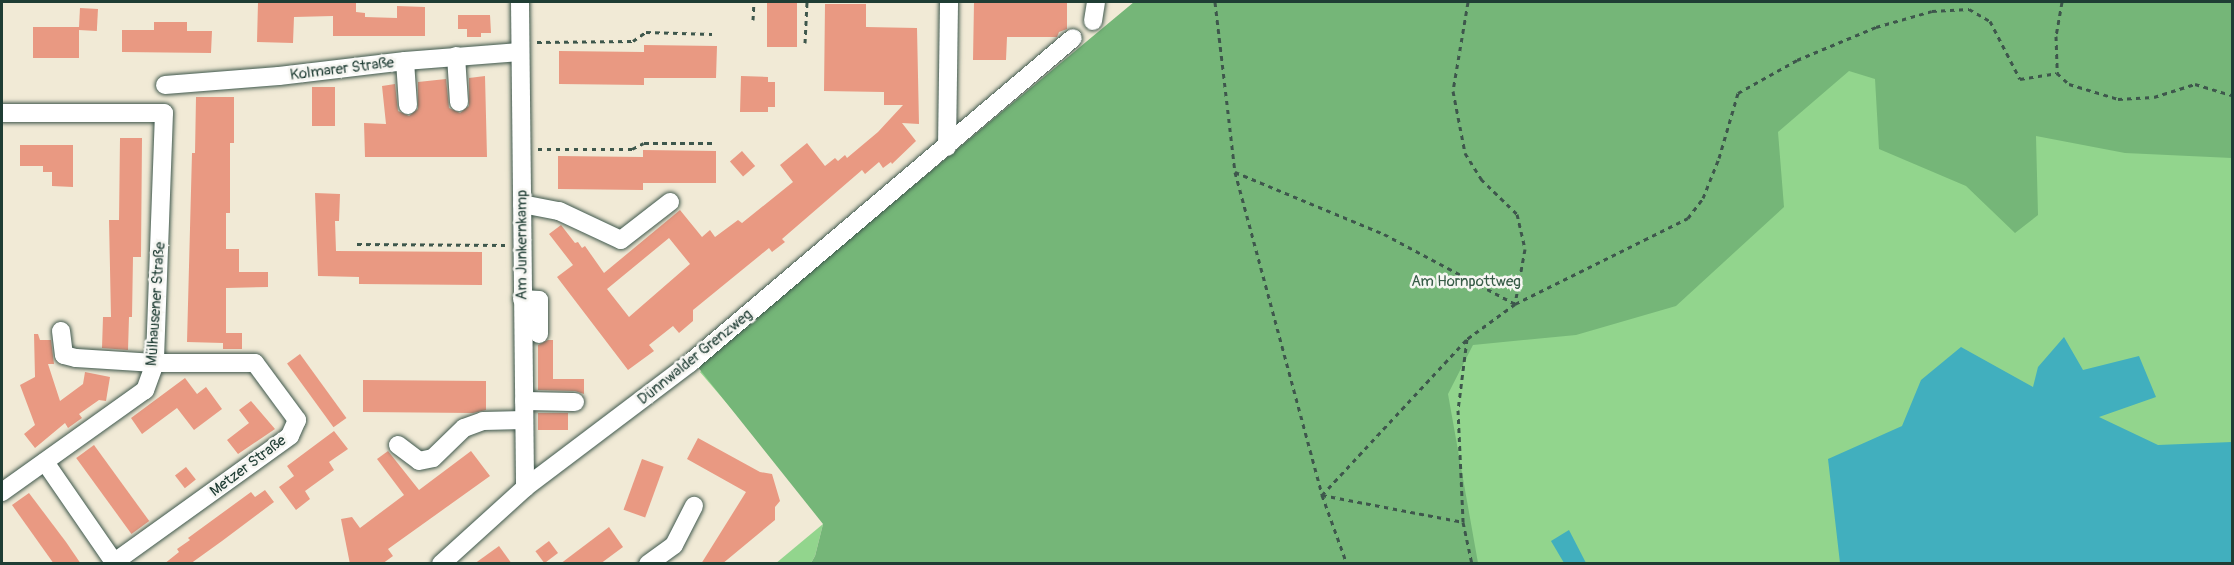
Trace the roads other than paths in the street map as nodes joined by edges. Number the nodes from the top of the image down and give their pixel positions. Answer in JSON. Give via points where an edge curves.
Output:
{"nodes":[{"id":1,"x":520,"y":2,"type":"edge"},
{"id":2,"x":949,"y":2,"type":"edge"},
{"id":3,"x":1096,"y":2,"type":"edge"},
{"id":4,"x":1093,"y":21,"type":"dead end"},
{"id":5,"x":1073,"y":38,"type":"dead end"},
{"id":6,"x":520,"y":47,"type":"junction"},
{"id":7,"x":456,"y":56,"type":"junction"},
{"id":8,"x":405,"y":61,"type":"junction"},
{"id":9,"x":165,"y":85,"type":"dead end"},
{"id":10,"x":459,"y":102,"type":"dead end"},
{"id":11,"x":408,"y":105,"type":"dead end"},
{"id":12,"x":2,"y":113,"type":"edge"},
{"id":13,"x":946,"y":147,"type":"junction"},
{"id":14,"x":670,"y":202,"type":"dead end"},
{"id":15,"x":522,"y":204,"type":"junction"},
{"id":16,"x":522,"y":299,"type":"junction"},
{"id":17,"x":61,"y":332,"type":"dead end"},
{"id":18,"x":539,"y":334,"type":"dead end"},
{"id":19,"x":155,"y":363,"type":"junction"},
{"id":20,"x":524,"y":401,"type":"junction"},
{"id":21,"x":575,"y":402,"type":"dead end"},
{"id":22,"x":524,"y":420,"type":"junction"},
{"id":23,"x":398,"y":445,"type":"dead end"},
{"id":24,"x":45,"y":462,"type":"junction"},
{"id":25,"x":525,"y":488,"type":"junction"},
{"id":26,"x":2,"y":492,"type":"edge"},
{"id":27,"x":694,"y":506,"type":"dead end"},
{"id":28,"x":113,"y":563,"type":"edge"},
{"id":29,"x":444,"y":563,"type":"edge"},
{"id":30,"x":648,"y":564,"type":"edge"}],
"edges":[{"from":1,"to":6,"type":"street","name":"Am Junkernkamp"},
{"from":2,"to":13,"type":"street"},
{"from":3,"to":4,"type":"street"},
{"from":5,"to":13,"type":"street","name":"Dünnwalder Grenzweg"},
{"from":6,"to":7,"type":"street","name":"Kolmarer Straße"},
{"from":6,"to":15,"type":"street","name":"Am Junkernkamp"},
{"from":7,"to":8,"type":"street","name":"Kolmarer Straße"},
{"from":7,"to":10,"type":"street"},
{"from":8,"to":9,"type":"street","name":"Kolmarer Straße"},
{"from":8,"to":11,"type":"street"},
{"from":12,"to":19,"type":"street","name":"Mülhausener Straße","via":[[164,113]]},
{"from":13,"to":25,"type":"street","name":"Dünnwalder Grenzweg","via":[[690,363]]},
{"from":14,"to":15,"type":"street","via":[[621,240],[559,211]]},
{"from":15,"to":16,"type":"street","name":"Am Junkernkamp"},
{"from":16,"to":18,"type":"street","via":[[539,300]]},
{"from":16,"to":20,"type":"street","name":"Am Junkernkamp"},
{"from":17,"to":19,"type":"street","via":[[64,355]]},
{"from":19,"to":24,"type":"street","name":"Mülhausener Straße","via":[[144,390]]},
{"from":19,"to":28,"type":"street","name":"Metzer Straße","via":[[255,363],[297,420],[290,436]]},
{"from":20,"to":21,"type":"street"},
{"from":20,"to":22,"type":"street","name":"Am Junkernkamp"},
{"from":22,"to":23,"type":"street","via":[[483,421],[464,428],[433,458],[418,461]]},
{"from":22,"to":25,"type":"street","name":"Am Junkernkamp"},
{"from":24,"to":26,"type":"street","name":"Mülhausener Straße"},
{"from":24,"to":28,"type":"street"},
{"from":25,"to":29,"type":"street","name":"Dünnwalder Grenzweg"},
{"from":27,"to":30,"type":"street","via":[[674,545]]}]}
